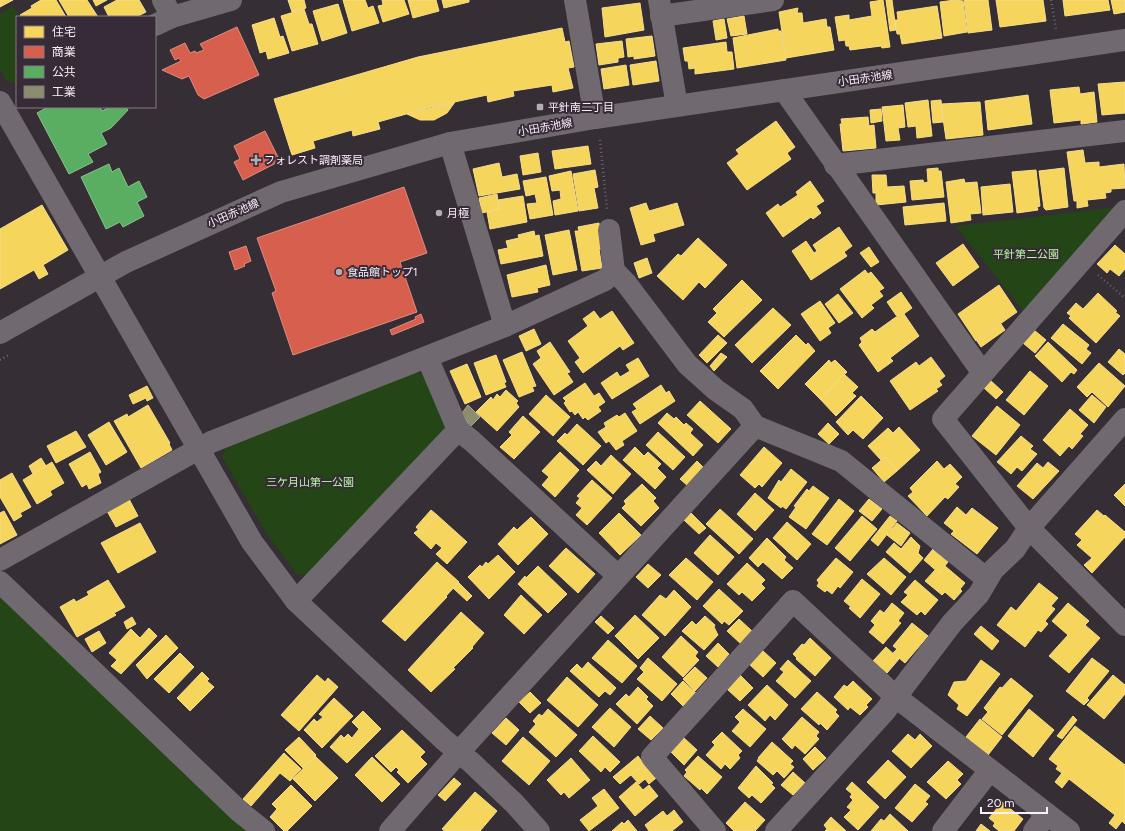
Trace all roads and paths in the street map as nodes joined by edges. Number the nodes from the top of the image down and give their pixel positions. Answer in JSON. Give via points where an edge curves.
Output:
{"nodes":[{"id":1,"x":231,"y":0,"type":"edge"},
{"id":2,"x":575,"y":0,"type":"edge"},
{"id":3,"x":773,"y":0,"type":"edge"},
{"id":4,"x":1051,"y":0,"type":"edge"},
{"id":5,"x":660,"y":8,"type":"edge"},
{"id":6,"x":163,"y":14,"type":"edge"},
{"id":7,"x":1125,"y":40,"type":"edge"},
{"id":8,"x":1059,"y":50,"type":"junction"},
{"id":9,"x":784,"y":90,"type":"junction"},
{"id":10,"x":16,"y":95,"type":"edge"},
{"id":11,"x":0,"y":103,"type":"edge"},
{"id":12,"x":677,"y":106,"type":"junction"},
{"id":13,"x":597,"y":128,"type":"junction"},
{"id":14,"x":1125,"y":131,"type":"edge"},
{"id":15,"x":450,"y":143,"type":"junction"},
{"id":16,"x":835,"y":165,"type":"junction"},
{"id":17,"x":1125,"y":211,"type":"edge"},
{"id":18,"x":609,"y":230,"type":"joint"},
{"id":19,"x":1082,"y":260,"type":"junction"},
{"id":20,"x":614,"y":271,"type":"junction"},
{"id":21,"x":99,"y":277,"type":"junction"},
{"id":22,"x":1125,"y":298,"type":"edge"},
{"id":23,"x":505,"y":326,"type":"junction"},
{"id":24,"x":0,"y":333,"type":"edge"},
{"id":25,"x":427,"y":357,"type":"junction"},
{"id":26,"x":982,"y":372,"type":"junction"},
{"id":27,"x":1125,"y":419,"type":"edge"},
{"id":28,"x":755,"y":426,"type":"junction"},
{"id":29,"x":458,"y":430,"type":"junction"},
{"id":30,"x":198,"y":449,"type":"junction"},
{"id":31,"x":1029,"y":528,"type":"junction"},
{"id":32,"x":0,"y":560,"type":"edge"},
{"id":33,"x":618,"y":576,"type":"junction"},
{"id":34,"x":987,"y":579,"type":"junction"},
{"id":35,"x":0,"y":582,"type":"edge"},
{"id":36,"x":296,"y":600,"type":"junction"},
{"id":37,"x":1125,"y":625,"type":"edge"},
{"id":38,"x":896,"y":697,"type":"junction"},
{"id":39,"x":459,"y":752,"type":"junction"},
{"id":40,"x":990,"y":770,"type":"junction"},
{"id":41,"x":1047,"y":814,"type":"junction"},
{"id":42,"x":264,"y":831,"type":"edge"},
{"id":43,"x":390,"y":831,"type":"edge"},
{"id":44,"x":538,"y":831,"type":"edge"},
{"id":45,"x":715,"y":831,"type":"edge"},
{"id":46,"x":776,"y":831,"type":"edge"},
{"id":47,"x":943,"y":831,"type":"edge"},
{"id":48,"x":1034,"y":831,"type":"edge"},
{"id":49,"x":1069,"y":831,"type":"edge"}],
"edges":[{"from":1,"to":6,"type":"street"},
{"from":2,"to":13,"type":"street"},
{"from":3,"to":5,"type":"street"},
{"from":4,"to":8,"type":"path"},
{"from":5,"to":12,"type":"street"},
{"from":7,"to":8,"type":"street","name":"小田赤池線"},
{"from":8,"to":9,"type":"street","name":"小田赤池線"},
{"from":9,"to":12,"type":"street","name":"小田赤池線"},
{"from":9,"to":16,"type":"street"},
{"from":10,"to":11,"type":"street"},
{"from":11,"to":21,"type":"street"},
{"from":12,"to":13,"type":"street","name":"小田赤池線"},
{"from":13,"to":15,"type":"street","name":"小田赤池線"},
{"from":13,"to":18,"type":"path"},
{"from":14,"to":16,"type":"street"},
{"from":15,"to":21,"type":"street","name":"小田赤池線","via":[[281,192],[126,262]]},
{"from":15,"to":23,"type":"street"},
{"from":16,"to":26,"type":"street"},
{"from":17,"to":19,"type":"street"},
{"from":18,"to":20,"type":"street"},
{"from":19,"to":22,"type":"path"},
{"from":19,"to":26,"type":"street"},
{"from":20,"to":23,"type":"street","via":[[605,280]]},
{"from":20,"to":28,"type":"street","via":[[626,283],[687,364],[716,390],[743,409]]},
{"from":21,"to":24,"type":"street","name":"小田赤池線"},
{"from":21,"to":30,"type":"street"},
{"from":23,"to":25,"type":"street"},
{"from":25,"to":29,"type":"street"},
{"from":25,"to":30,"type":"street"},
{"from":26,"to":31,"type":"street","via":[[943,419]]},
{"from":27,"to":31,"type":"street"},
{"from":28,"to":33,"type":"street"},
{"from":28,"to":34,"type":"street","via":[[841,461]]},
{"from":29,"to":33,"type":"street"},
{"from":29,"to":36,"type":"street"},
{"from":30,"to":32,"type":"street"},
{"from":30,"to":36,"type":"street","via":[[252,542]]},
{"from":31,"to":34,"type":"street","via":[[1015,549],[992,570]]},
{"from":31,"to":37,"type":"street"},
{"from":33,"to":39,"type":"street"},
{"from":34,"to":38,"type":"street","via":[[979,594],[952,623]]},
{"from":35,"to":42,"type":"street","via":[[240,812]]},
{"from":36,"to":39,"type":"street"},
{"from":38,"to":40,"type":"street"},
{"from":38,"to":45,"type":"street","via":[[793,602],[652,757]]},
{"from":38,"to":46,"type":"street"},
{"from":39,"to":43,"type":"street"},
{"from":39,"to":44,"type":"street","via":[[515,804]]},
{"from":40,"to":41,"type":"street"},
{"from":40,"to":47,"type":"street"},
{"from":41,"to":48,"type":"street"},
{"from":41,"to":49,"type":"street"}]}
